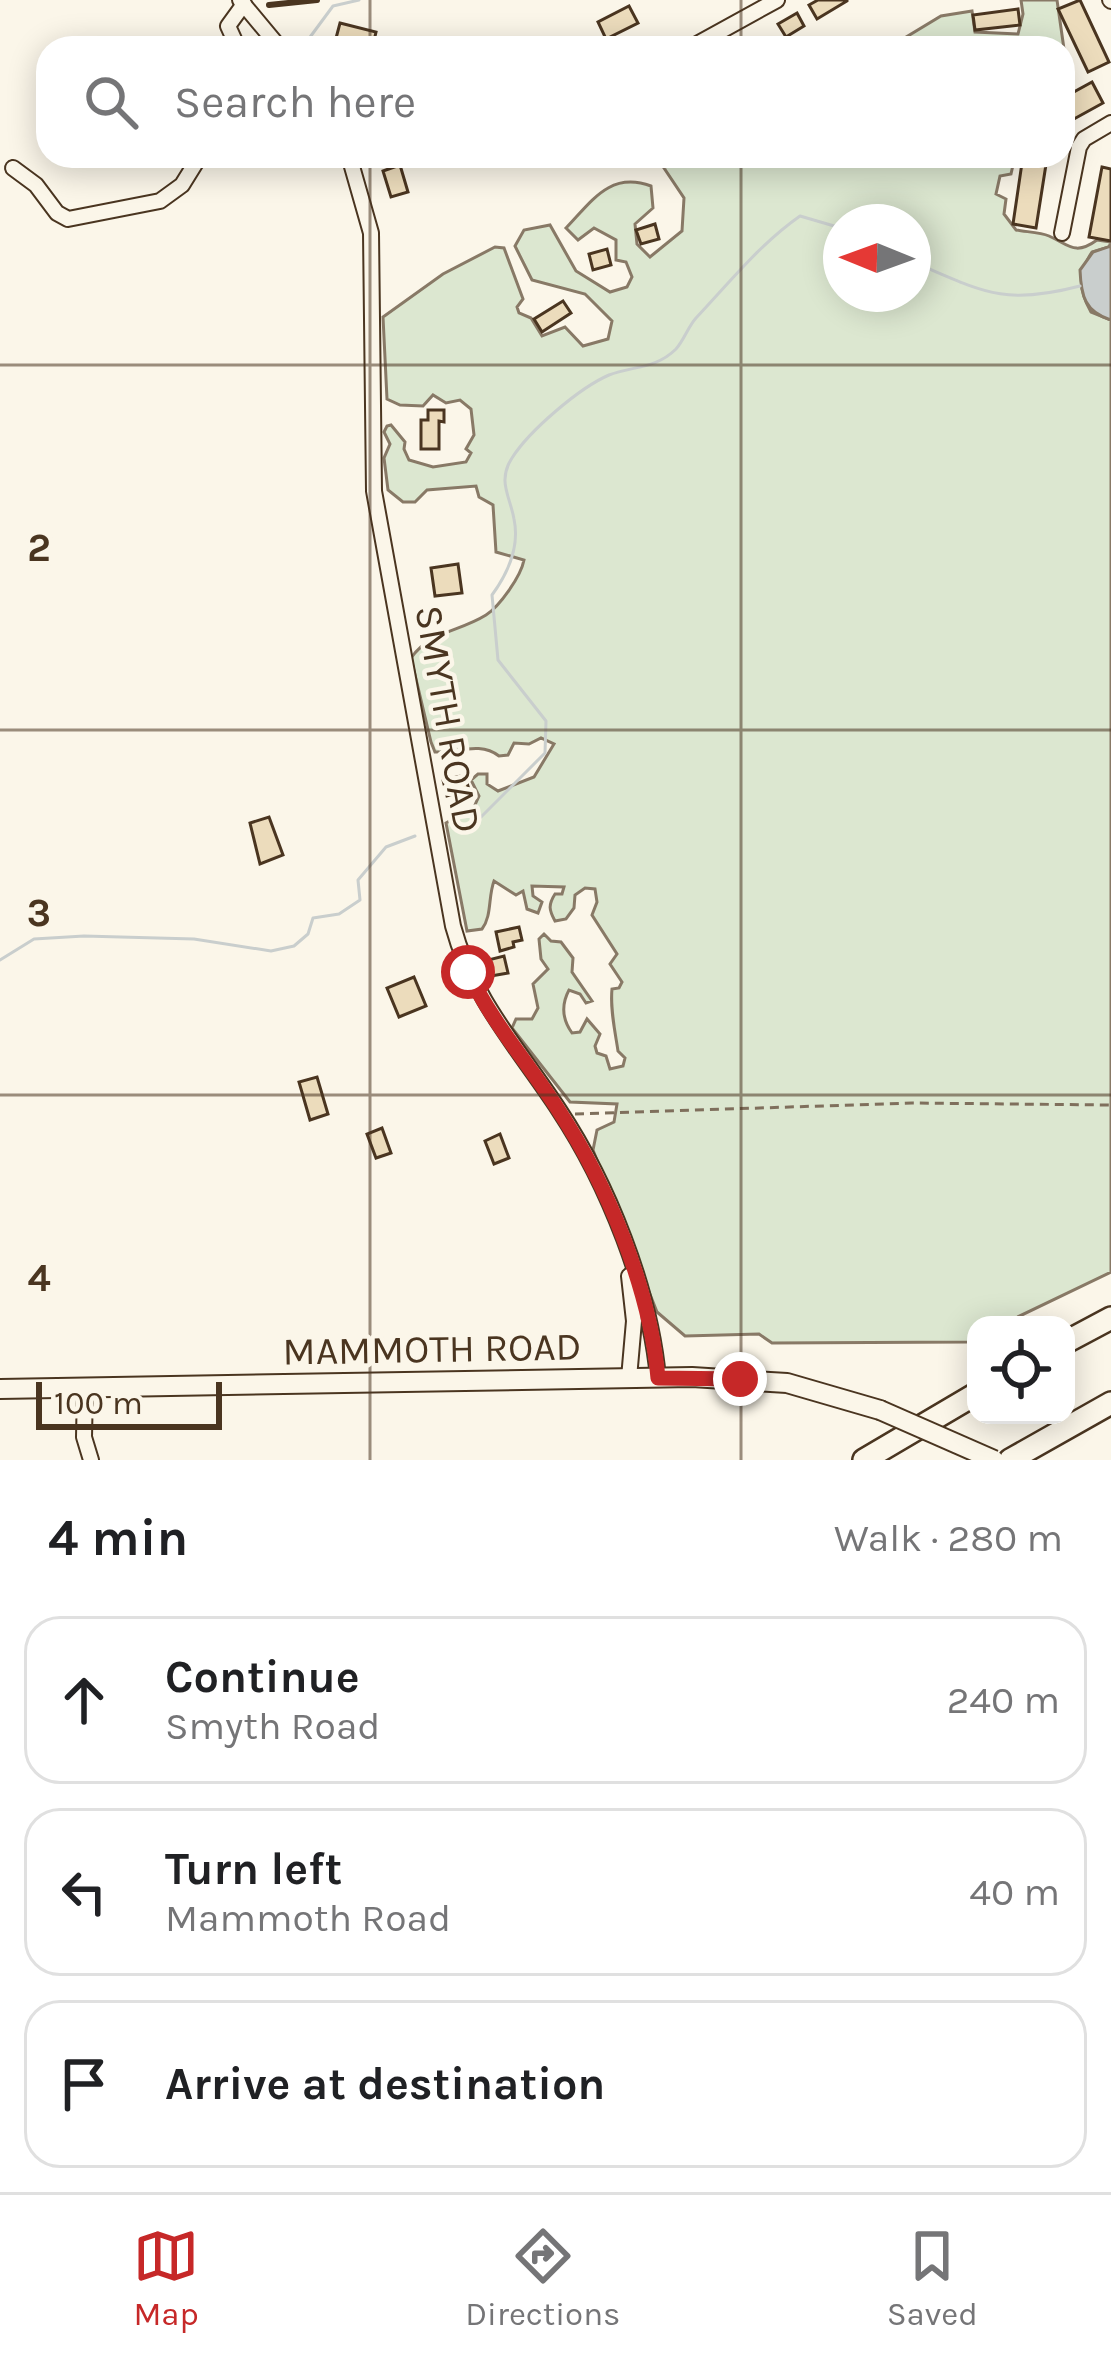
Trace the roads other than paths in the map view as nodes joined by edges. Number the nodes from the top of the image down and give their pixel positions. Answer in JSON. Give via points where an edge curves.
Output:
{"nodes":[{"id":1,"x":777,"y":0,"type":"edge"},
{"id":2,"x":242,"y":2,"type":"edge"},
{"id":3,"x":233,"y":36,"type":"edge"},
{"id":4,"x":270,"y":36,"type":"edge"},
{"id":5,"x":712,"y":36,"type":"edge"},
{"id":6,"x":1111,"y":123,"type":"edge"},
{"id":7,"x":1075,"y":163,"type":"edge"},
{"id":8,"x":13,"y":168,"type":"dead end"},
{"id":9,"x":193,"y":168,"type":"edge"},
{"id":10,"x":352,"y":168,"type":"edge"},
{"id":11,"x":1074,"y":168,"type":"edge"},
{"id":12,"x":1062,"y":233,"type":"dead end"},
{"id":13,"x":626,"y":1253,"type":"junction"},
{"id":14,"x":1111,"y":1318,"type":"edge"},
{"id":15,"x":1075,"y":1337,"type":"edge"},
{"id":16,"x":629,"y":1378,"type":"junction"},
{"id":17,"x":658,"y":1378,"type":"junction"},
{"id":18,"x":86,"y":1388,"type":"junction"},
{"id":19,"x":0,"y":1389,"type":"edge"},
{"id":20,"x":967,"y":1399,"type":"edge"},
{"id":21,"x":1111,"y":1403,"type":"edge"},
{"id":22,"x":91,"y":1460,"type":"edge"},
{"id":23,"x":864,"y":1460,"type":"edge"},
{"id":24,"x":994,"y":1460,"type":"edge"},
{"id":25,"x":1010,"y":1460,"type":"edge"}],
"edges":[{"from":1,"to":5,"type":"street"},
{"from":2,"to":3,"type":"street","via":[[228,26]]},
{"from":2,"to":4,"type":"street"},
{"from":6,"to":7,"type":"street","via":[[1084,139]]},
{"from":8,"to":9,"type":"street","via":[[68,220],[160,201]]},
{"from":10,"to":13,"type":"street","name":"SMYTH ROAD","via":[[371,233],[374,491],[449,910],[478,992],[561,1114]]},
{"from":11,"to":12,"type":"street"},
{"from":13,"to":16,"type":"street","name":"SMYTH ROAD","via":[[634,1321]]},
{"from":13,"to":17,"type":"street","name":"SMYTH ROAD","via":[[643,1294]]},
{"from":14,"to":15,"type":"highway"},
{"from":16,"to":17,"type":"main road","name":"MAMMOTH ROAD"},
{"from":16,"to":18,"type":"main road","name":"MAMMOTH ROAD"},
{"from":17,"to":24,"type":"main road","name":"MAMMOTH ROAD","bridge":true,"via":[[820,1390]]},
{"from":18,"to":19,"type":"main road","name":"MAMMOTH ROAD"},
{"from":18,"to":22,"type":"street"},
{"from":20,"to":23,"type":"highway"},
{"from":21,"to":25,"type":"highway"}]}
